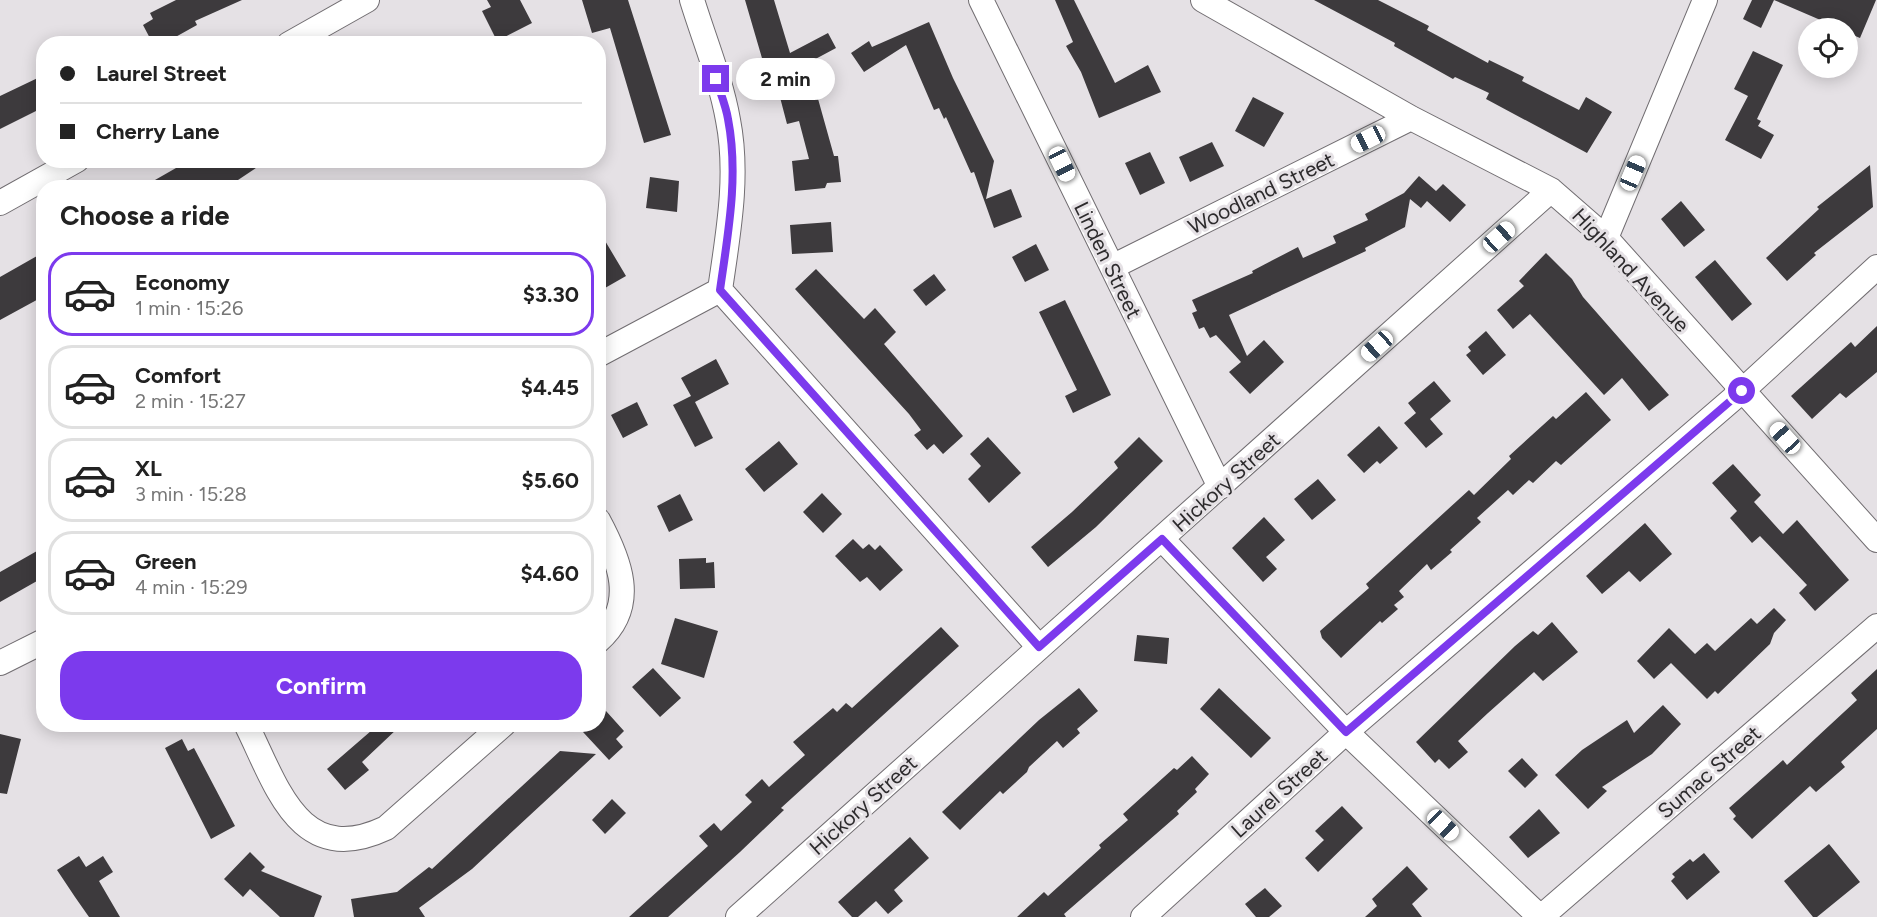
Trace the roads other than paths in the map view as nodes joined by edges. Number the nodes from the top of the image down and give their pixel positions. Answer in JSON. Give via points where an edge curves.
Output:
{"nodes":[{"id":1,"x":367,"y":0,"type":"edge"},
{"id":2,"x":692,"y":0,"type":"edge"},
{"id":3,"x":981,"y":0,"type":"edge"},
{"id":4,"x":1203,"y":0,"type":"edge"},
{"id":5,"x":1705,"y":0,"type":"edge"},
{"id":6,"x":303,"y":36,"type":"edge"},
{"id":7,"x":1411,"y":118,"type":"junction"},
{"id":8,"x":63,"y":168,"type":"edge"},
{"id":9,"x":41,"y":180,"type":"edge"},
{"id":10,"x":36,"y":183,"type":"edge"},
{"id":11,"x":1551,"y":190,"type":"junction"},
{"id":12,"x":0,"y":203,"type":"edge"},
{"id":13,"x":1605,"y":238,"type":"junction"},
{"id":14,"x":1112,"y":267,"type":"junction"},
{"id":15,"x":1877,"y":267,"type":"edge"},
{"id":16,"x":720,"y":290,"type":"junction"},
{"id":17,"x":606,"y":351,"type":"edge"},
{"id":18,"x":1742,"y":391,"type":"junction"},
{"id":19,"x":1220,"y":487,"type":"junction"},
{"id":20,"x":606,"y":536,"type":"edge"},
{"id":21,"x":1162,"y":539,"type":"junction"},
{"id":22,"x":1877,"y":540,"type":"edge"},
{"id":23,"x":1877,"y":626,"type":"edge"},
{"id":24,"x":606,"y":630,"type":"edge"},
{"id":25,"x":36,"y":645,"type":"edge"},
{"id":26,"x":1039,"y":647,"type":"junction"},
{"id":27,"x":0,"y":663,"type":"edge"},
{"id":28,"x":250,"y":732,"type":"edge"},
{"id":29,"x":495,"y":732,"type":"edge"},
{"id":30,"x":1346,"y":732,"type":"junction"},
{"id":31,"x":738,"y":917,"type":"edge"},
{"id":32,"x":1143,"y":917,"type":"edge"},
{"id":33,"x":1540,"y":917,"type":"edge"}],
"edges":[{"from":1,"to":6,"type":"street"},
{"from":2,"to":16,"type":"street","via":[[728,119],[732,213]]},
{"from":3,"to":14,"type":"street","name":"Linden Street"},
{"from":4,"to":7,"type":"street","name":"Highland Avenue"},
{"from":5,"to":13,"type":"street"},
{"from":7,"to":11,"type":"street","name":"Highland Avenue"},
{"from":7,"to":14,"type":"street","name":"Woodland Street"},
{"from":8,"to":9,"type":"street"},
{"from":10,"to":12,"type":"street"},
{"from":11,"to":13,"type":"street","name":"Highland Avenue"},
{"from":11,"to":19,"type":"street","name":"Hickory Street"},
{"from":13,"to":18,"type":"street","name":"Highland Avenue"},
{"from":14,"to":19,"type":"street","name":"Linden Street"},
{"from":15,"to":18,"type":"street","name":"Laurel Street"},
{"from":16,"to":17,"type":"street"},
{"from":16,"to":26,"type":"street"},
{"from":18,"to":22,"type":"street","name":"Highland Avenue"},
{"from":18,"to":30,"type":"street","name":"Laurel Street"},
{"from":19,"to":21,"type":"street","name":"Hickory Street"},
{"from":20,"to":24,"type":"street","via":[[619,562],[623,590],[617,615]]},
{"from":21,"to":26,"type":"street","name":"Hickory Street"},
{"from":21,"to":30,"type":"street"},
{"from":23,"to":33,"type":"street","name":"Sumac Street"},
{"from":25,"to":27,"type":"street"},
{"from":26,"to":31,"type":"street","name":"Hickory Street"},
{"from":28,"to":29,"type":"street","via":[[281,794],[302,824],[325,836],[351,840],[386,828]]},
{"from":30,"to":32,"type":"street","name":"Laurel Street"},
{"from":30,"to":33,"type":"street"}]}
